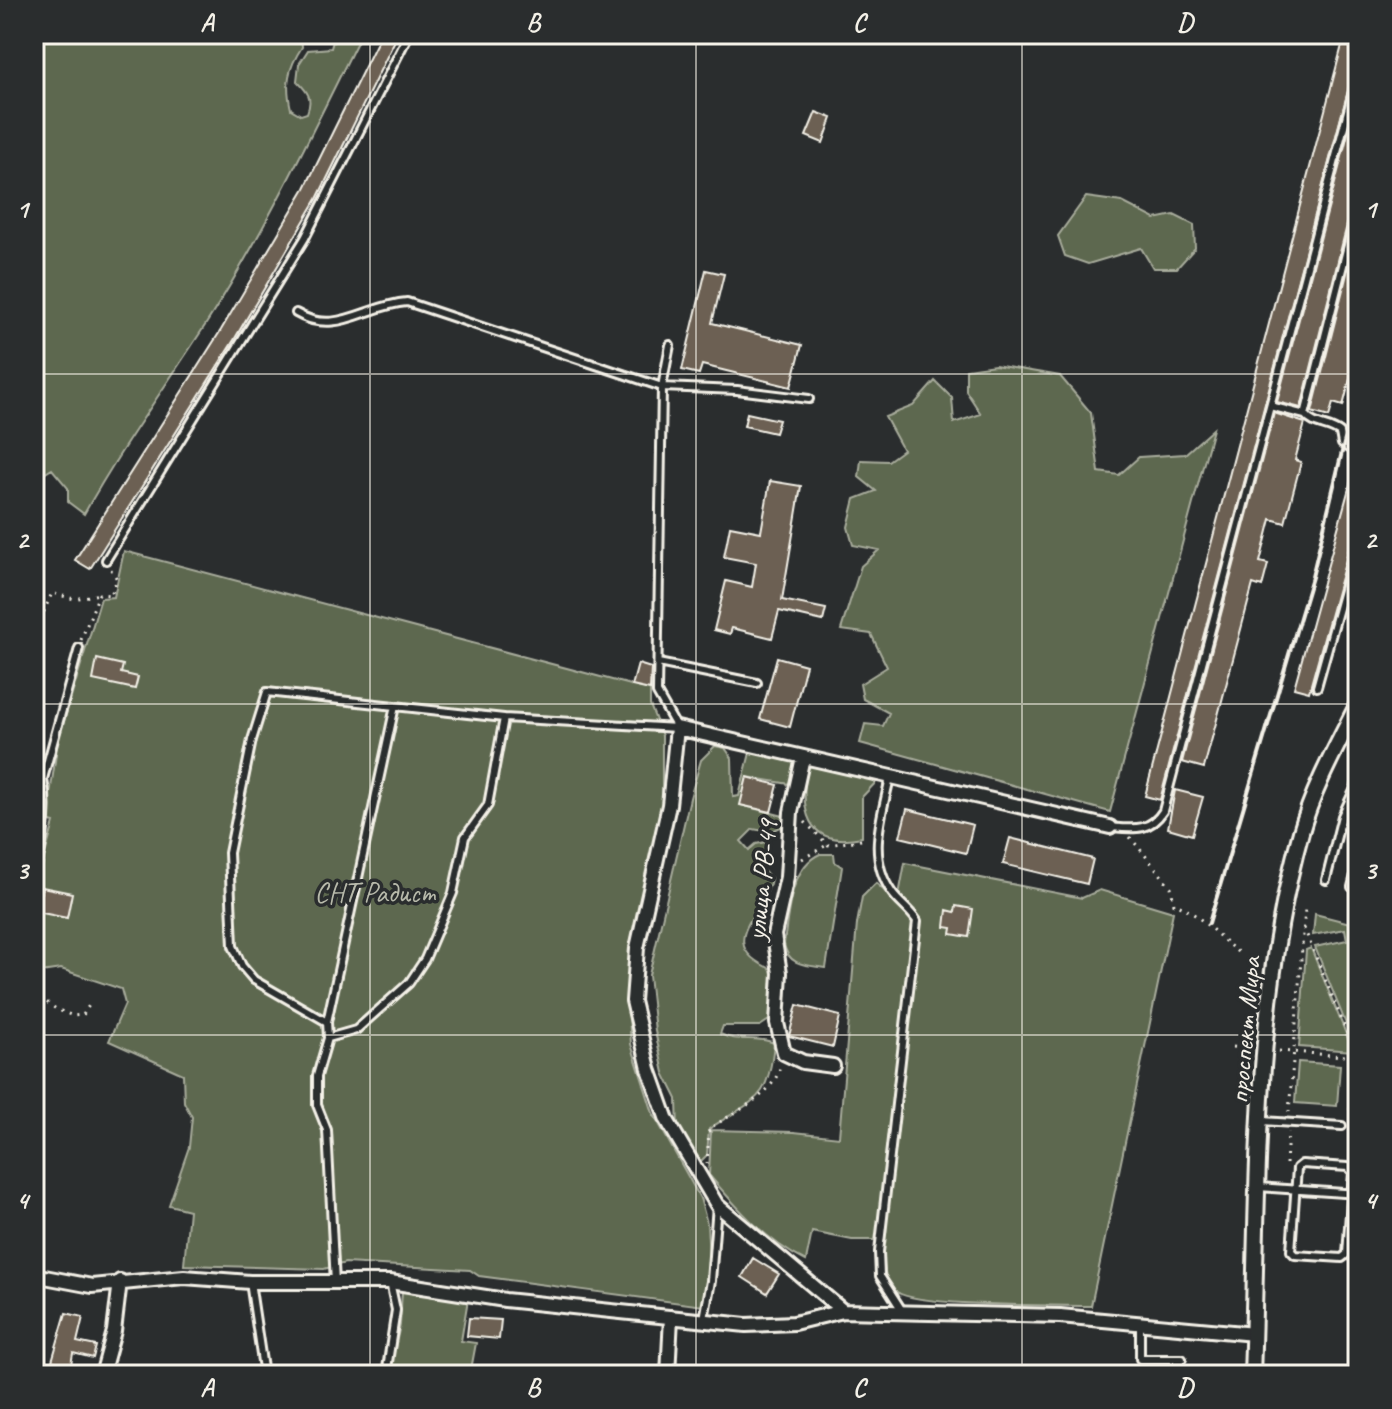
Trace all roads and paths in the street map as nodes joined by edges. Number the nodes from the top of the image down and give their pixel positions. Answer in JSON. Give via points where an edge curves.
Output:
{"nodes":[{"id":1,"x":409,"y":34,"type":"edge"},
{"id":2,"x":1358,"y":73,"type":"edge"},
{"id":3,"x":1358,"y":206,"type":"edge"},
{"id":4,"x":296,"y":313,"type":"dead end"},
{"id":5,"x":670,"y":345,"type":"dead end"},
{"id":6,"x":662,"y":387,"type":"junction"},
{"id":7,"x":809,"y":399,"type":"dead end"},
{"id":8,"x":1270,"y":406,"type":"junction"},
{"id":9,"x":1305,"y":415,"type":"junction"},
{"id":10,"x":1358,"y":454,"type":"edge"},
{"id":11,"x":1358,"y":540,"type":"edge"},
{"id":12,"x":106,"y":560,"type":"joint"},
{"id":13,"x":99,"y":594,"type":"junction"},
{"id":14,"x":34,"y":634,"type":"edge"},
{"id":15,"x":79,"y":648,"type":"joint"},
{"id":16,"x":658,"y":663,"type":"junction"},
{"id":17,"x":757,"y":683,"type":"dead end"},
{"id":18,"x":1317,"y":687,"type":"dead end"},
{"id":19,"x":395,"y":706,"type":"junction"},
{"id":20,"x":1358,"y":706,"type":"edge"},
{"id":21,"x":504,"y":718,"type":"junction"},
{"id":22,"x":677,"y":728,"type":"junction"},
{"id":23,"x":803,"y":757,"type":"junction"},
{"id":24,"x":34,"y":763,"type":"edge"},
{"id":25,"x":890,"y":776,"type":"junction"},
{"id":26,"x":1358,"y":782,"type":"edge"},
{"id":27,"x":41,"y":787,"type":"junction"},
{"id":28,"x":794,"y":797,"type":"junction"},
{"id":29,"x":1116,"y":827,"type":"junction"},
{"id":30,"x":877,"y":839,"type":"junction"},
{"id":31,"x":828,"y":845,"type":"junction"},
{"id":32,"x":1358,"y":863,"type":"edge"},
{"id":33,"x":34,"y":865,"type":"edge"},
{"id":34,"x":787,"y":877,"type":"junction"},
{"id":35,"x":1326,"y":880,"type":"dead end"},
{"id":36,"x":1352,"y":887,"type":"dead end"},
{"id":37,"x":1305,"y":909,"type":"dead end"},
{"id":38,"x":1303,"y":924,"type":"junction"},
{"id":39,"x":1239,"y":953,"type":"dead end"},
{"id":40,"x":34,"y":993,"type":"edge"},
{"id":41,"x":91,"y":1002,"type":"dead end"},
{"id":42,"x":327,"y":1022,"type":"junction"},
{"id":43,"x":328,"y":1038,"type":"junction"},
{"id":44,"x":1358,"y":1045,"type":"edge"},
{"id":45,"x":1233,"y":1047,"type":"dead end"},
{"id":46,"x":1249,"y":1049,"type":"dead end"},
{"id":47,"x":1279,"y":1051,"type":"dead end"},
{"id":48,"x":1293,"y":1052,"type":"junction"},
{"id":49,"x":784,"y":1053,"type":"junction"},
{"id":50,"x":1358,"y":1057,"type":"edge"},
{"id":51,"x":833,"y":1066,"type":"dead end"},
{"id":52,"x":1350,"y":1110,"type":"dead end"},
{"id":53,"x":1262,"y":1121,"type":"junction"},
{"id":54,"x":1289,"y":1123,"type":"junction"},
{"id":55,"x":1342,"y":1126,"type":"dead end"},
{"id":56,"x":701,"y":1181,"type":"junction"},
{"id":57,"x":1258,"y":1187,"type":"junction"},
{"id":58,"x":1284,"y":1189,"type":"junction"},
{"id":59,"x":1295,"y":1190,"type":"junction"},
{"id":60,"x":1354,"y":1194,"type":"edge"},
{"id":61,"x":717,"y":1205,"type":"junction"},
{"id":62,"x":34,"y":1275,"type":"edge"},
{"id":63,"x":120,"y":1281,"type":"junction"},
{"id":64,"x":250,"y":1282,"type":"junction"},
{"id":65,"x":390,"y":1282,"type":"junction"},
{"id":66,"x":335,"y":1283,"type":"junction"},
{"id":67,"x":843,"y":1311,"type":"junction"},
{"id":68,"x":903,"y":1312,"type":"junction"},
{"id":69,"x":671,"y":1317,"type":"junction"},
{"id":70,"x":704,"y":1319,"type":"junction"},
{"id":71,"x":1140,"y":1322,"type":"junction"},
{"id":72,"x":1254,"y":1334,"type":"junction"},
{"id":73,"x":1182,"y":1359,"type":"dead end"},
{"id":74,"x":102,"y":1375,"type":"edge"},
{"id":75,"x":264,"y":1375,"type":"edge"},
{"id":76,"x":386,"y":1375,"type":"edge"},
{"id":77,"x":668,"y":1375,"type":"edge"},
{"id":78,"x":1252,"y":1375,"type":"edge"}],
"edges":[{"from":1,"to":12,"type":"lane","via":[[305,238]]},
{"from":2,"to":8,"type":"lane"},
{"from":3,"to":9,"type":"lane"},
{"from":4,"to":6,"type":"lane","via":[[322,324],[340,323],[407,302]]},
{"from":5,"to":6,"type":"lane"},
{"from":6,"to":7,"type":"lane"},
{"from":6,"to":16,"type":"lane"},
{"from":8,"to":9,"type":"lane"},
{"from":8,"to":29,"type":"lane","via":[[1163,811],[1143,828]]},
{"from":9,"to":10,"type":"lane","via":[[1335,429],[1342,444]]},
{"from":11,"to":18,"type":"lane"},
{"from":12,"to":13,"type":"path","via":[[117,579],[111,595]]},
{"from":13,"to":14,"type":"path","via":[[74,599],[52,593]]},
{"from":13,"to":15,"type":"path"},
{"from":15,"to":27,"type":"lane"},
{"from":16,"to":17,"type":"lane"},
{"from":16,"to":22,"type":"lane","via":[[657,693]]},
{"from":19,"to":21,"type":"lane"},
{"from":19,"to":42,"type":"lane"},
{"from":19,"to":42,"type":"lane","via":[[267,692],[236,810],[229,853],[237,956],[254,980]]},
{"from":20,"to":53,"type":"street","name":"проспект Мира","via":[[1302,829],[1285,902],[1265,1050]]},
{"from":21,"to":22,"type":"lane"},
{"from":21,"to":43,"type":"lane","via":[[488,805],[465,837],[453,893],[425,959],[409,983],[356,1030]]},
{"from":22,"to":23,"type":"street"},
{"from":22,"to":56,"type":"street","via":[[669,805],[637,948],[633,1001],[667,1120]]},
{"from":23,"to":25,"type":"street"},
{"from":23,"to":28,"type":"street","name":"улица РВ-49"},
{"from":24,"to":27,"type":"street"},
{"from":25,"to":29,"type":"street"},
{"from":25,"to":30,"type":"lane"},
{"from":26,"to":35,"type":"lane","via":[[1342,816]]},
{"from":27,"to":33,"type":"street","via":[[41,839]]},
{"from":28,"to":31,"type":"path","via":[[807,826]]},
{"from":28,"to":34,"type":"street","name":"улица РВ-49"},
{"from":29,"to":39,"type":"path","via":[[1156,865],[1171,887],[1174,904],[1185,907]]},
{"from":30,"to":31,"type":"path"},
{"from":30,"to":68,"type":"lane","via":[[879,871],[917,921],[879,1252],[880,1276]]},
{"from":31,"to":34,"type":"path","via":[[808,854]]},
{"from":32,"to":36,"type":"lane"},
{"from":34,"to":49,"type":"street","name":"улица РВ-49","via":[[774,935],[780,973],[777,1023]]},
{"from":37,"to":38,"type":"path"},
{"from":38,"to":48,"type":"path"},
{"from":38,"to":50,"type":"path"},
{"from":40,"to":41,"type":"path","via":[[73,1016],[83,1015]]},
{"from":42,"to":43,"type":"lane"},
{"from":43,"to":66,"type":"lane","via":[[318,1066],[317,1105],[327,1130]]},
{"from":44,"to":50,"type":"path"},
{"from":45,"to":46,"type":"path"},
{"from":47,"to":48,"type":"path"},
{"from":48,"to":50,"type":"path"},
{"from":48,"to":54,"type":"path"},
{"from":49,"to":51,"type":"street"},
{"from":49,"to":56,"type":"path","via":[[777,1080],[709,1129],[707,1175]]},
{"from":50,"to":52,"type":"path"},
{"from":53,"to":54,"type":"lane"},
{"from":53,"to":57,"type":"street","name":"проспект Мира"},
{"from":54,"to":55,"type":"lane"},
{"from":54,"to":58,"type":"path"},
{"from":56,"to":61,"type":"street"},
{"from":57,"to":58,"type":"lane"},
{"from":57,"to":72,"type":"street","name":"проспект Мира"},
{"from":58,"to":59,"type":"lane"},
{"from":59,"to":60,"type":"lane"},
{"from":59,"to":60,"type":"lane","via":[[1302,1164],[1348,1167]]},
{"from":59,"to":60,"type":"lane","via":[[1295,1255],[1347,1254]]},
{"from":61,"to":67,"type":"street"},
{"from":61,"to":70,"type":"lane"},
{"from":62,"to":63,"type":"street","via":[[92,1286]]},
{"from":63,"to":64,"type":"street","via":[[184,1277]]},
{"from":63,"to":74,"type":"street"},
{"from":64,"to":66,"type":"street"},
{"from":64,"to":75,"type":"lane"},
{"from":65,"to":66,"type":"street"},
{"from":65,"to":69,"type":"street"},
{"from":65,"to":76,"type":"lane","via":[[396,1310]]},
{"from":67,"to":68,"type":"street"},
{"from":67,"to":70,"type":"street","via":[[794,1323],[746,1325]]},
{"from":68,"to":71,"type":"street"},
{"from":69,"to":70,"type":"street"},
{"from":69,"to":77,"type":"street"},
{"from":71,"to":72,"type":"street"},
{"from":71,"to":73,"type":"lane","via":[[1140,1359]]},
{"from":72,"to":78,"type":"street","name":"проспект Мира"}]}
